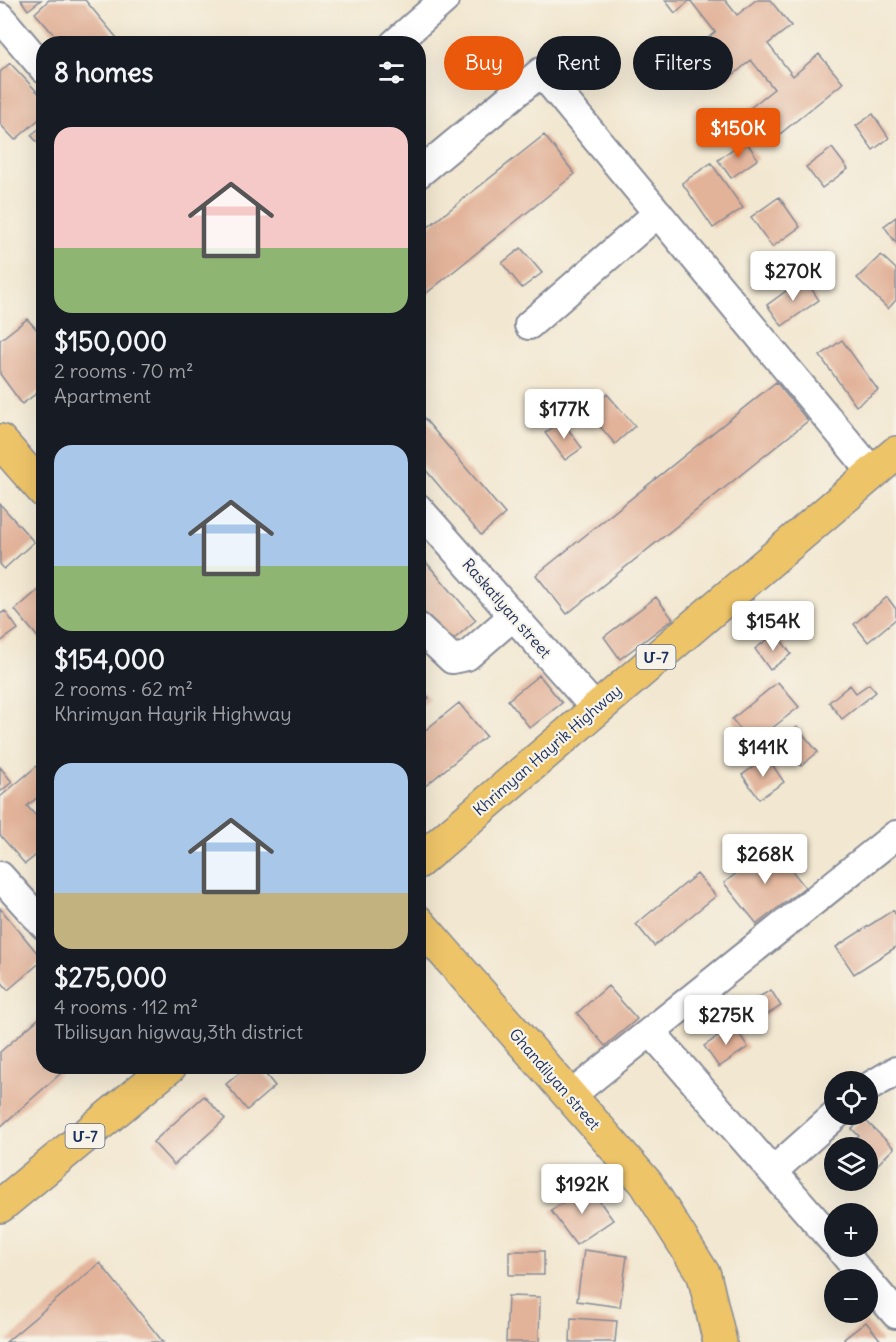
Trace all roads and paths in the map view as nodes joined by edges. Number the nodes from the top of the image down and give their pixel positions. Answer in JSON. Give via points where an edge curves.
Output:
{"nodes":[{"id":1,"x":444,"y":0,"type":"edge"},
{"id":2,"x":0,"y":17,"type":"edge"},
{"id":3,"x":403,"y":36,"type":"edge"},
{"id":4,"x":36,"y":60,"type":"edge"},
{"id":5,"x":426,"y":167,"type":"edge"},
{"id":6,"x":658,"y":213,"type":"junction"},
{"id":7,"x":529,"y":325,"type":"dead end"},
{"id":8,"x":0,"y":441,"type":"edge"},
{"id":9,"x":884,"y":463,"type":"edge"},
{"id":10,"x":36,"y":482,"type":"edge"},
{"id":11,"x":426,"y":517,"type":"edge"},
{"id":12,"x":513,"y":616,"type":"junction"},
{"id":13,"x":426,"y":635,"type":"edge"},
{"id":14,"x":596,"y":708,"type":"junction"},
{"id":15,"x":896,"y":835,"type":"edge"},
{"id":16,"x":426,"y":855,"type":"edge"},
{"id":17,"x":0,"y":876,"type":"edge"},
{"id":18,"x":36,"y":916,"type":"edge"},
{"id":19,"x":426,"y":931,"type":"edge"},
{"id":20,"x":652,"y":1033,"type":"junction"},
{"id":21,"x":896,"y":1071,"type":"edge"},
{"id":22,"x":160,"y":1074,"type":"edge"},
{"id":23,"x":878,"y":1082,"type":"edge"},
{"id":24,"x":570,"y":1096,"type":"junction"},
{"id":25,"x":825,"y":1125,"type":"edge"},
{"id":26,"x":773,"y":1171,"type":"junction"},
{"id":27,"x":0,"y":1206,"type":"edge"},
{"id":28,"x":824,"y":1230,"type":"edge"},
{"id":29,"x":847,"y":1257,"type":"edge"},
{"id":30,"x":858,"y":1269,"type":"edge"},
{"id":31,"x":878,"y":1293,"type":"edge"},
{"id":32,"x":896,"y":1314,"type":"edge"},
{"id":33,"x":720,"y":1342,"type":"edge"}],
"edges":[{"from":1,"to":3,"type":"street"},
{"from":2,"to":4,"type":"street"},
{"from":5,"to":6,"type":"street","via":[[541,72]]},
{"from":6,"to":7,"type":"street"},
{"from":6,"to":9,"type":"street"},
{"from":8,"to":10,"type":"main road"},
{"from":9,"to":14,"type":"main road","name":"Khrimyan Hayrik Highway","number":"Մ-7"},
{"from":11,"to":12,"type":"street","name":"Raskatlyan street"},
{"from":12,"to":13,"type":"street","via":[[466,657],[452,659]]},
{"from":12,"to":14,"type":"street","name":"Raskatlyan street"},
{"from":14,"to":16,"type":"main road","name":"Khrimyan Hayrik Highway","number":"Մ-7"},
{"from":15,"to":20,"type":"street"},
{"from":17,"to":18,"type":"street"},
{"from":19,"to":24,"type":"main road","name":"Ghandilyan street"},
{"from":20,"to":24,"type":"street"},
{"from":20,"to":26,"type":"street"},
{"from":21,"to":23,"type":"street"},
{"from":22,"to":27,"type":"main road","number":"Մ-7"},
{"from":24,"to":33,"type":"main road","name":"Ghandilyan street","via":[[646,1183],[704,1275]]},
{"from":25,"to":26,"type":"street"},
{"from":26,"to":28,"type":"street"},
{"from":29,"to":30,"type":"street"},
{"from":31,"to":32,"type":"street"}]}
